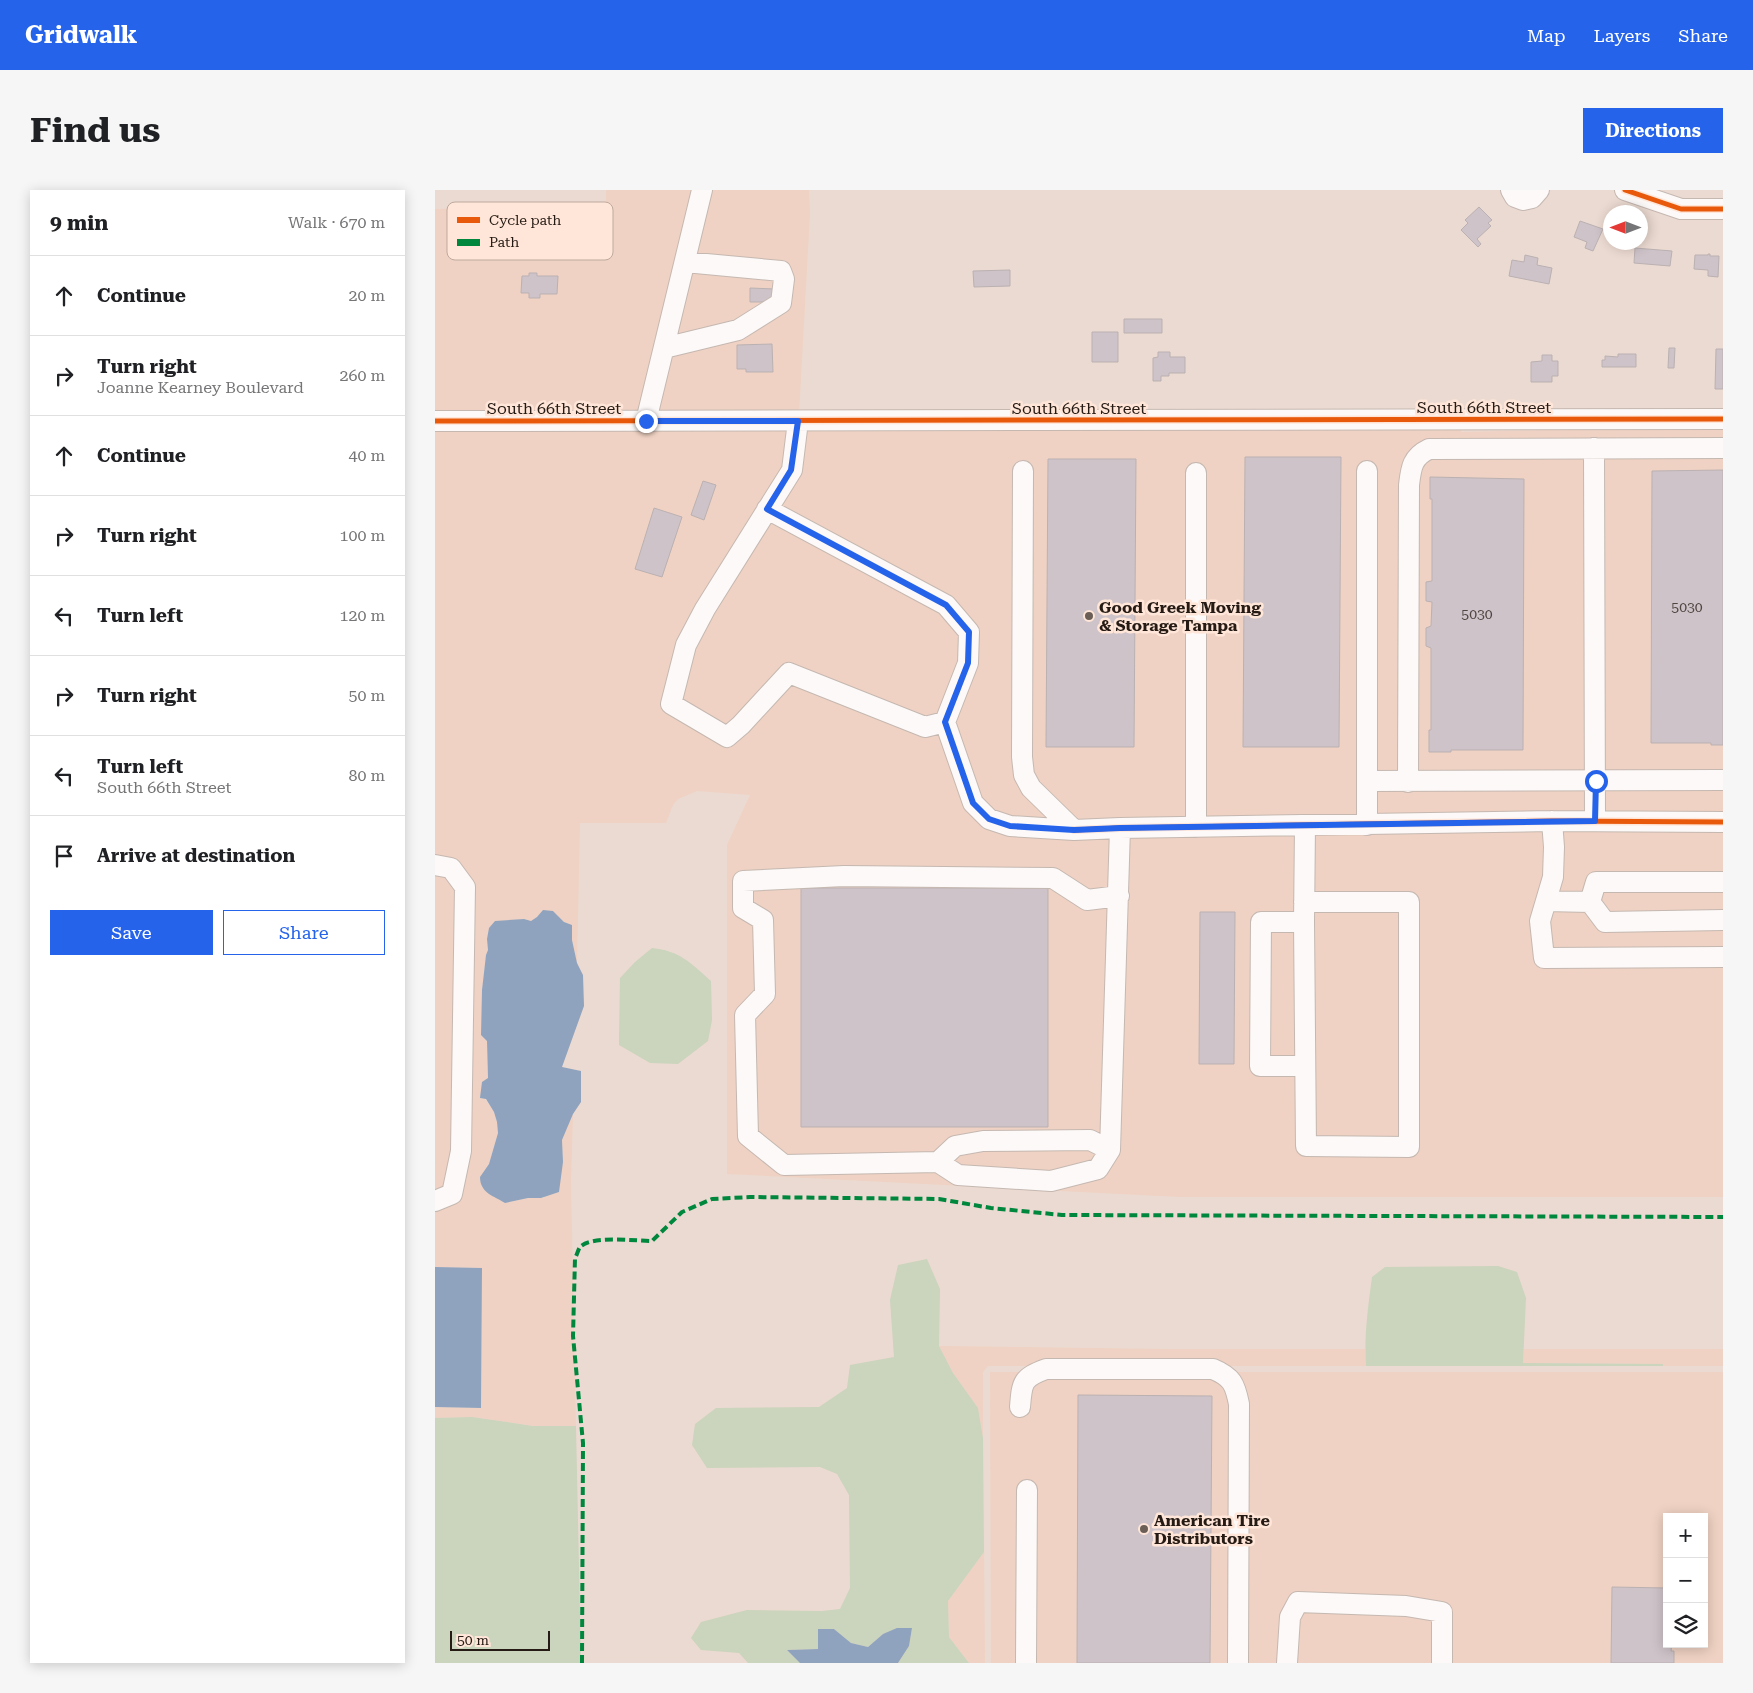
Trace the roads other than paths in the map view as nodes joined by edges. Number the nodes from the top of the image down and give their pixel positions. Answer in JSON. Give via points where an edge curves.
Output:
{"nodes":[{"id":1,"x":702,"y":190,"type":"edge"},
{"id":2,"x":1511,"y":190,"type":"edge"},
{"id":3,"x":1539,"y":190,"type":"edge"},
{"id":4,"x":1625,"y":190,"type":"edge"},
{"id":5,"x":1723,"y":209,"type":"edge"},
{"id":6,"x":685,"y":262,"type":"junction"},
{"id":7,"x":664,"y":348,"type":"junction"},
{"id":8,"x":1723,"y":419,"type":"edge"},
{"id":9,"x":435,"y":421,"type":"edge"},
{"id":10,"x":646,"y":421,"type":"junction"},
{"id":11,"x":798,"y":421,"type":"junction"},
{"id":12,"x":1594,"y":448,"type":"junction"},
{"id":13,"x":1723,"y":448,"type":"edge"},
{"id":14,"x":1023,"y":471,"type":"dead end"},
{"id":15,"x":1367,"y":471,"type":"dead end"},
{"id":16,"x":1196,"y":473,"type":"dead end"},
{"id":17,"x":767,"y":509,"type":"junction"},
{"id":18,"x":945,"y":722,"type":"junction"},
{"id":19,"x":1723,"y":780,"type":"edge"},
{"id":20,"x":1367,"y":781,"type":"junction"},
{"id":21,"x":1596,"y":781,"type":"junction"},
{"id":22,"x":1408,"y":782,"type":"junction"},
{"id":23,"x":1552,"y":821,"type":"junction"},
{"id":24,"x":1595,"y":821,"type":"junction"},
{"id":25,"x":1723,"y":822,"type":"edge"},
{"id":26,"x":1367,"y":825,"type":"junction"},
{"id":27,"x":1305,"y":826,"type":"junction"},
{"id":28,"x":1196,"y":827,"type":"junction"},
{"id":29,"x":1120,"y":828,"type":"junction"},
{"id":30,"x":1074,"y":830,"type":"junction"},
{"id":31,"x":435,"y":865,"type":"edge"},
{"id":32,"x":1723,"y":882,"type":"edge"},
{"id":33,"x":1119,"y":896,"type":"junction"},
{"id":34,"x":1546,"y":901,"type":"junction"},
{"id":35,"x":1304,"y":902,"type":"junction"},
{"id":36,"x":1590,"y":902,"type":"junction"},
{"id":37,"x":1723,"y":920,"type":"edge"},
{"id":38,"x":1304,"y":922,"type":"junction"},
{"id":39,"x":1723,"y":957,"type":"edge"},
{"id":40,"x":1305,"y":1066,"type":"junction"},
{"id":41,"x":1110,"y":1150,"type":"junction"},
{"id":42,"x":938,"y":1162,"type":"junction"},
{"id":43,"x":435,"y":1202,"type":"edge"},
{"id":44,"x":1020,"y":1407,"type":"dead end"},
{"id":45,"x":1027,"y":1490,"type":"dead end"},
{"id":46,"x":1026,"y":1663,"type":"edge"},
{"id":47,"x":1238,"y":1663,"type":"edge"},
{"id":48,"x":1287,"y":1663,"type":"edge"},
{"id":49,"x":1442,"y":1663,"type":"edge"}],
"edges":[{"from":1,"to":6,"type":"street"},
{"from":2,"to":3,"type":"street","via":[[1523,200],[1532,198]]},
{"from":4,"to":5,"type":"street","via":[[1681,209]]},
{"from":6,"to":7,"type":"street"},
{"from":6,"to":7,"type":"street","via":[[781,271],[784,279],[781,303],[738,330]]},
{"from":7,"to":10,"type":"street"},
{"from":8,"to":11,"type":"street","name":"South 66th Street"},
{"from":9,"to":10,"type":"street","name":"South 66th Street"},
{"from":10,"to":11,"type":"street","name":"South 66th Street"},
{"from":11,"to":17,"type":"street","via":[[791,470]]},
{"from":12,"to":13,"type":"street"},
{"from":12,"to":21,"type":"street"},
{"from":12,"to":22,"type":"street","via":[[1429,449],[1419,454],[1411,468]]},
{"from":14,"to":30,"type":"street","via":[[1024,775],[1031,788]]},
{"from":15,"to":20,"type":"street"},
{"from":16,"to":28,"type":"street"},
{"from":17,"to":18,"type":"street","via":[[946,605],[969,632],[968,663]]},
{"from":17,"to":18,"type":"street","via":[[705,608],[686,646],[671,704],[727,737],[789,673],[925,728]]},
{"from":18,"to":30,"type":"street","via":[[973,803],[989,819],[1010,826]]},
{"from":19,"to":21,"type":"street"},
{"from":20,"to":22,"type":"street"},
{"from":20,"to":26,"type":"street"},
{"from":21,"to":22,"type":"street"},
{"from":21,"to":24,"type":"street"},
{"from":23,"to":24,"type":"street"},
{"from":23,"to":26,"type":"street"},
{"from":23,"to":34,"type":"street","via":[[1553,877]]},
{"from":24,"to":25,"type":"street"},
{"from":26,"to":27,"type":"street"},
{"from":27,"to":28,"type":"street"},
{"from":27,"to":35,"type":"street"},
{"from":28,"to":29,"type":"street"},
{"from":29,"to":30,"type":"street"},
{"from":29,"to":33,"type":"street"},
{"from":31,"to":43,"type":"street","via":[[451,868],[465,887],[461,1151],[452,1194]]},
{"from":32,"to":36,"type":"street","via":[[1596,882]]},
{"from":33,"to":41,"type":"street"},
{"from":33,"to":42,"type":"street","via":[[1087,900],[1053,878],[844,876],[743,881],[743,908],[763,920],[765,994],[745,1015],[748,1136],[784,1165]]},
{"from":34,"to":36,"type":"street"},
{"from":34,"to":39,"type":"street","via":[[1540,921],[1544,958]]},
{"from":35,"to":38,"type":"street"},
{"from":35,"to":40,"type":"street","via":[[1409,902],[1409,1147],[1306,1146]]},
{"from":36,"to":37,"type":"street","via":[[1605,922]]},
{"from":38,"to":40,"type":"street"},
{"from":38,"to":40,"type":"street","via":[[1261,922],[1260,1066]]},
{"from":41,"to":42,"type":"street","via":[[1089,1140],[983,1141],[955,1146]]},
{"from":41,"to":42,"type":"street","via":[[1098,1169],[1051,1181],[958,1175]]},
{"from":44,"to":47,"type":"street","via":[[1022,1386],[1031,1375],[1046,1369],[1213,1369],[1230,1378],[1239,1404]]},
{"from":45,"to":46,"type":"street"},
{"from":48,"to":49,"type":"street","via":[[1290,1616],[1298,1602],[1406,1606],[1442,1612]]}]}
